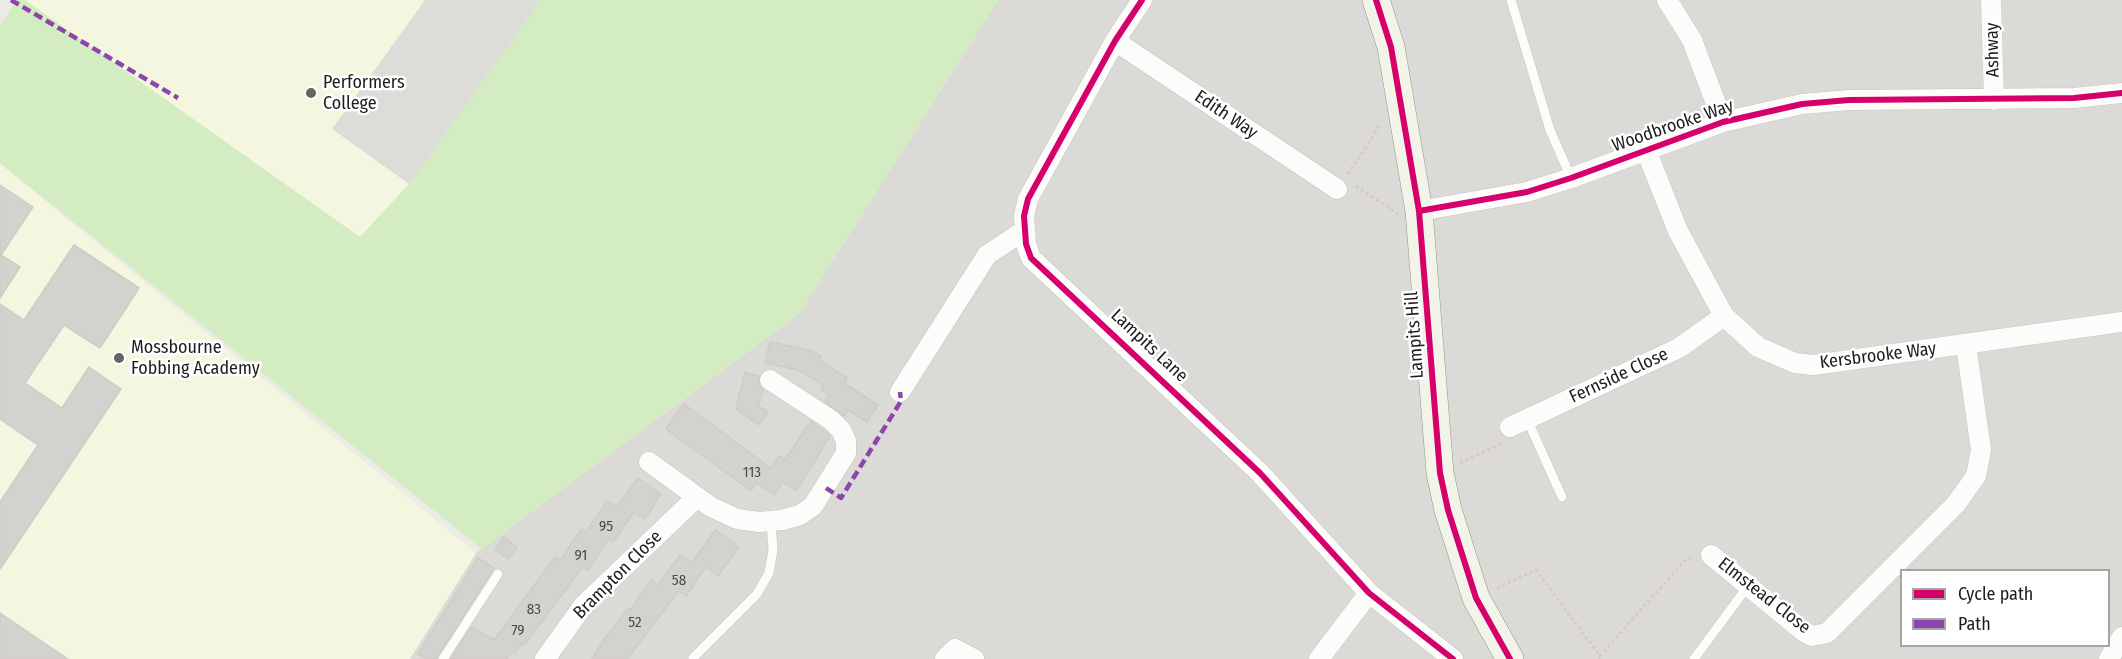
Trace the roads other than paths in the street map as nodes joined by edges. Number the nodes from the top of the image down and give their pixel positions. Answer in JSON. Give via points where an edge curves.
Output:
{"nodes":[{"id":1,"x":1142,"y":0,"type":"edge"},
{"id":2,"x":1376,"y":0,"type":"edge"},
{"id":3,"x":1511,"y":0,"type":"edge"},
{"id":4,"x":1667,"y":0,"type":"edge"},
{"id":5,"x":1992,"y":0,"type":"edge"},
{"id":6,"x":1115,"y":41,"type":"junction"},
{"id":7,"x":2122,"y":93,"type":"edge"},
{"id":8,"x":1994,"y":100,"type":"junction"},
{"id":9,"x":1723,"y":122,"type":"junction"},
{"id":10,"x":1646,"y":150,"type":"junction"},
{"id":11,"x":1571,"y":178,"type":"junction"},
{"id":12,"x":1337,"y":189,"type":"road end"},
{"id":13,"x":1419,"y":211,"type":"junction"},
{"id":14,"x":1025,"y":230,"type":"junction"},
{"id":15,"x":1724,"y":316,"type":"junction"},
{"id":16,"x":2122,"y":322,"type":"edge"},
{"id":17,"x":1966,"y":345,"type":"junction"},
{"id":18,"x":770,"y":380,"type":"dead end"},
{"id":19,"x":900,"y":392,"type":"dead end"},
{"id":20,"x":1518,"y":423,"type":"joint"},
{"id":21,"x":649,"y":462,"type":"dead end"},
{"id":22,"x":697,"y":497,"type":"junction"},
{"id":23,"x":1562,"y":497,"type":"dead end"},
{"id":24,"x":771,"y":522,"type":"junction"},
{"id":25,"x":1712,"y":555,"type":"road end"},
{"id":26,"x":498,"y":574,"type":"dead end"},
{"id":27,"x":1749,"y":586,"type":"junction"},
{"id":28,"x":1369,"y":593,"type":"junction"},
{"id":29,"x":2122,"y":637,"type":"edge"},
{"id":30,"x":950,"y":654,"type":"edge"},
{"id":31,"x":693,"y":658,"type":"edge"},
{"id":32,"x":443,"y":659,"type":"edge"},
{"id":33,"x":544,"y":659,"type":"edge"},
{"id":34,"x":974,"y":659,"type":"edge"},
{"id":35,"x":1319,"y":659,"type":"edge"},
{"id":36,"x":1453,"y":659,"type":"edge"},
{"id":37,"x":1510,"y":659,"type":"edge"},
{"id":38,"x":1694,"y":659,"type":"edge"},
{"id":39,"x":2109,"y":659,"type":"edge"}],
"edges":[{"from":1,"to":6,"type":"street","name":"Lampits Lane"},
{"from":2,"to":13,"type":"main road","name":"Lampits Hill","via":[[1391,47]]},
{"from":3,"to":11,"type":"lane","via":[[1550,130]]},
{"from":4,"to":9,"type":"street","via":[[1692,40]]},
{"from":5,"to":8,"type":"street","name":"Ashway"},
{"from":6,"to":12,"type":"street","name":"Edith Way"},
{"from":6,"to":14,"type":"street","name":"Lampits Lane","via":[[1028,199]]},
{"from":7,"to":8,"type":"street","name":"Woodbrooke Way"},
{"from":8,"to":9,"type":"street","name":"Woodbrooke Way","via":[[1849,99],[1802,104]]},
{"from":9,"to":10,"type":"street","name":"Woodbrooke Way"},
{"from":10,"to":11,"type":"street","name":"Woodbrooke Way"},
{"from":10,"to":15,"type":"street","name":"Kersbrooke Way","via":[[1678,231]]},
{"from":11,"to":13,"type":"street","name":"Woodbrooke Way","via":[[1527,192]]},
{"from":13,"to":37,"type":"main road","name":"Lampits Hill","via":[[1440,473],[1458,548],[1476,598]]},
{"from":14,"to":19,"type":"street","via":[[987,255]]},
{"from":14,"to":28,"type":"street","name":"Lampits Lane","via":[[1031,258],[1260,473]]},
{"from":15,"to":17,"type":"street","name":"Kersbrooke Way","via":[[1758,347],[1795,363],[1814,365]]},
{"from":15,"to":20,"type":"street","name":"Fernside Close","via":[[1679,348]]},
{"from":16,"to":17,"type":"street","name":"Kersbrooke Way"},
{"from":17,"to":27,"type":"street","name":"Elmstead Close","via":[[1981,450],[1976,476],[1956,504],[1820,636],[1803,631]]},
{"from":18,"to":24,"type":"street","via":[[831,420],[846,441],[846,453],[813,506]]},
{"from":20,"to":23,"type":"lane"},
{"from":21,"to":22,"type":"street"},
{"from":22,"to":24,"type":"street","via":[[737,519]]},
{"from":22,"to":33,"type":"street","name":"Brampton Close","via":[[583,606]]},
{"from":24,"to":31,"type":"lane","via":[[773,550],[769,573],[761,587]]},
{"from":25,"to":27,"type":"street","name":"Elmstead Close"},
{"from":26,"to":32,"type":"lane"},
{"from":27,"to":38,"type":"lane"},
{"from":28,"to":35,"type":"street"},
{"from":28,"to":36,"type":"street","name":"Lampits Lane"},
{"from":29,"to":39,"type":"street"},
{"from":30,"to":34,"type":"street"}]}
